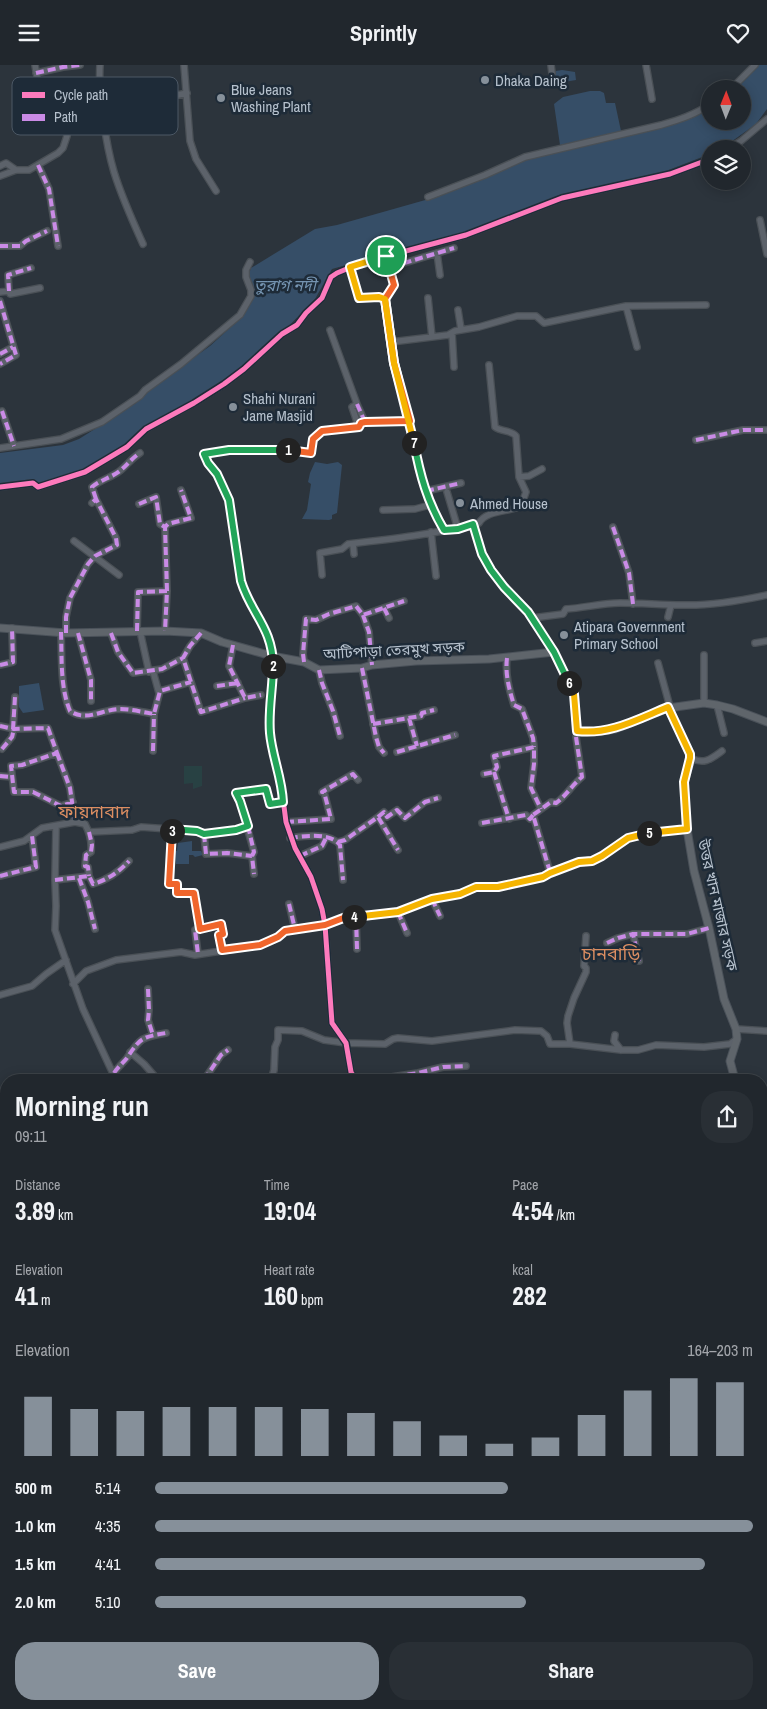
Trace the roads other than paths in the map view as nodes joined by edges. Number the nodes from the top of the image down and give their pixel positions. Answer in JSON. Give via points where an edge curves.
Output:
{"nodes":[{"id":1,"x":35,"y":65,"type":"edge"},
{"id":2,"x":80,"y":65,"type":"edge"},
{"id":3,"x":184,"y":65,"type":"edge"},
{"id":4,"x":551,"y":65,"type":"edge"},
{"id":5,"x":646,"y":65,"type":"edge"},
{"id":6,"x":755,"y":65,"type":"edge"},
{"id":7,"x":36,"y":73,"type":"junction"},
{"id":8,"x":552,"y":73,"type":"dead end"},
{"id":9,"x":37,"y":77,"type":"edge"},
{"id":10,"x":741,"y":80,"type":"edge"},
{"id":11,"x":187,"y":93,"type":"junction"},
{"id":12,"x":178,"y":95,"type":"edge"},
{"id":13,"x":652,"y":99,"type":"dead end"},
{"id":14,"x":701,"y":110,"type":"edge"},
{"id":15,"x":767,"y":119,"type":"edge"},
{"id":16,"x":67,"y":135,"type":"edge"},
{"id":17,"x":107,"y":135,"type":"edge"},
{"id":18,"x":742,"y":140,"type":"edge"},
{"id":19,"x":0,"y":159,"type":"edge"},
{"id":20,"x":701,"y":162,"type":"edge"},
{"id":21,"x":3,"y":164,"type":"edge"},
{"id":22,"x":38,"y":165,"type":"junction"},
{"id":23,"x":16,"y":170,"type":"junction"},
{"id":24,"x":0,"y":177,"type":"edge"},
{"id":25,"x":216,"y":191,"type":"dead end"},
{"id":26,"x":428,"y":197,"type":"dead end"},
{"id":27,"x":760,"y":220,"type":"dead end"},
{"id":28,"x":47,"y":231,"type":"dead end"},
{"id":29,"x":143,"y":244,"type":"dead end"},
{"id":30,"x":0,"y":246,"type":"edge"},
{"id":31,"x":58,"y":246,"type":"dead end"},
{"id":32,"x":454,"y":248,"type":"dead end"},
{"id":33,"x":437,"y":253,"type":"junction"},
{"id":34,"x":767,"y":254,"type":"edge"},
{"id":35,"x":386,"y":256,"type":"junction"},
{"id":36,"x":250,"y":262,"type":"dead end"},
{"id":37,"x":350,"y":267,"type":"junction"},
{"id":38,"x":391,"y":267,"type":"junction"},
{"id":39,"x":31,"y":268,"type":"dead end"},
{"id":40,"x":440,"y":275,"type":"dead end"},
{"id":41,"x":40,"y":288,"type":"dead end"},
{"id":42,"x":9,"y":291,"type":"junction"},
{"id":43,"x":0,"y":292,"type":"edge"},
{"id":44,"x":428,"y":298,"type":"dead end"},
{"id":45,"x":385,"y":299,"type":"junction"},
{"id":46,"x":0,"y":301,"type":"edge"},
{"id":47,"x":706,"y":305,"type":"dead end"},
{"id":48,"x":626,"y":306,"type":"junction"},
{"id":49,"x":458,"y":310,"type":"dead end"},
{"id":50,"x":1,"y":313,"type":"edge"},
{"id":51,"x":461,"y":329,"type":"junction"},
{"id":52,"x":330,"y":330,"type":"dead end"},
{"id":53,"x":452,"y":333,"type":"junction"},
{"id":54,"x":432,"y":337,"type":"junction"},
{"id":55,"x":391,"y":342,"type":"junction"},
{"id":56,"x":13,"y":347,"type":"junction"},
{"id":57,"x":637,"y":347,"type":"dead end"},
{"id":58,"x":0,"y":355,"type":"edge"},
{"id":59,"x":0,"y":364,"type":"edge"},
{"id":60,"x":489,"y":365,"type":"dead end"},
{"id":61,"x":454,"y":367,"type":"dead end"},
{"id":62,"x":357,"y":404,"type":"junction"},
{"id":63,"x":2,"y":411,"type":"dead end"},
{"id":64,"x":410,"y":421,"type":"junction"},
{"id":65,"x":365,"y":422,"type":"junction"},
{"id":66,"x":359,"y":427,"type":"junction"},
{"id":67,"x":767,"y":431,"type":"edge"},
{"id":68,"x":696,"y":440,"type":"dead end"},
{"id":69,"x":14,"y":445,"type":"junction"},
{"id":70,"x":0,"y":448,"type":"edge"},
{"id":71,"x":140,"y":453,"type":"dead end"},
{"id":72,"x":542,"y":469,"type":"dead end"},
{"id":73,"x":520,"y":477,"type":"junction"},
{"id":74,"x":461,"y":483,"type":"dead end"},
{"id":75,"x":0,"y":487,"type":"edge"},
{"id":76,"x":181,"y":490,"type":"dead end"},
{"id":77,"x":426,"y":491,"type":"junction"},
{"id":78,"x":447,"y":492,"type":"dead end"},
{"id":79,"x":139,"y":504,"type":"dead end"},
{"id":80,"x":430,"y":505,"type":"junction"},
{"id":81,"x":383,"y":510,"type":"dead end"},
{"id":82,"x":473,"y":524,"type":"junction"},
{"id":83,"x":165,"y":527,"type":"junction"},
{"id":84,"x":613,"y":527,"type":"dead end"},
{"id":85,"x":458,"y":529,"type":"junction"},
{"id":86,"x":444,"y":530,"type":"junction"},
{"id":87,"x":431,"y":533,"type":"junction"},
{"id":88,"x":74,"y":541,"type":"dead end"},
{"id":89,"x":353,"y":544,"type":"junction"},
{"id":90,"x":354,"y":554,"type":"dead end"},
{"id":91,"x":95,"y":556,"type":"junction"},
{"id":92,"x":119,"y":575,"type":"dead end"},
{"id":93,"x":322,"y":575,"type":"dead end"},
{"id":94,"x":436,"y":576,"type":"dead end"},
{"id":95,"x":167,"y":591,"type":"junction"},
{"id":96,"x":767,"y":595,"type":"edge"},
{"id":97,"x":404,"y":601,"type":"dead end"},
{"id":98,"x":633,"y":604,"type":"junction"},
{"id":99,"x":671,"y":605,"type":"junction"},
{"id":100,"x":384,"y":608,"type":"junction"},
{"id":101,"x":363,"y":615,"type":"junction"},
{"id":102,"x":668,"y":617,"type":"dead end"},
{"id":103,"x":532,"y":618,"type":"junction"},
{"id":104,"x":389,"y":619,"type":"dead end"},
{"id":105,"x":0,"y":628,"type":"edge"},
{"id":106,"x":12,"y":628,"type":"junction"},
{"id":107,"x":139,"y":631,"type":"junction"},
{"id":108,"x":164,"y":631,"type":"junction"},
{"id":109,"x":64,"y":633,"type":"junction"},
{"id":110,"x":78,"y":633,"type":"junction"},
{"id":111,"x":110,"y":633,"type":"junction"},
{"id":112,"x":201,"y":633,"type":"junction"},
{"id":113,"x":767,"y":641,"type":"edge"},
{"id":114,"x":755,"y":643,"type":"dead end"},
{"id":115,"x":233,"y":645,"type":"junction"},
{"id":116,"x":554,"y":652,"type":"junction"},
{"id":117,"x":704,"y":655,"type":"dead end"},
{"id":118,"x":272,"y":656,"type":"junction"},
{"id":119,"x":183,"y":658,"type":"junction"},
{"id":120,"x":507,"y":658,"type":"junction"},
{"id":121,"x":304,"y":663,"type":"junction"},
{"id":122,"x":658,"y":663,"type":"dead end"},
{"id":123,"x":0,"y":665,"type":"edge"},
{"id":124,"x":372,"y":665,"type":"junction"},
{"id":125,"x":362,"y":667,"type":"junction"},
{"id":126,"x":319,"y":670,"type":"junction"},
{"id":127,"x":151,"y":671,"type":"junction"},
{"id":128,"x":190,"y":682,"type":"junction"},
{"id":129,"x":238,"y":683,"type":"junction"},
{"id":130,"x":217,"y":686,"type":"dead end"},
{"id":131,"x":159,"y":693,"type":"junction"},
{"id":132,"x":261,"y":695,"type":"dead end"},
{"id":133,"x":15,"y":697,"type":"dead end"},
{"id":134,"x":244,"y":698,"type":"junction"},
{"id":135,"x":92,"y":701,"type":"dead end"},
{"id":136,"x":704,"y":703,"type":"junction"},
{"id":137,"x":717,"y":705,"type":"junction"},
{"id":138,"x":669,"y":707,"type":"junction"},
{"id":139,"x":434,"y":710,"type":"dead end"},
{"id":140,"x":154,"y":714,"type":"junction"},
{"id":141,"x":409,"y":718,"type":"junction"},
{"id":142,"x":767,"y":722,"type":"edge"},
{"id":143,"x":373,"y":724,"type":"junction"},
{"id":144,"x":0,"y":726,"type":"edge"},
{"id":145,"x":14,"y":729,"type":"junction"},
{"id":146,"x":577,"y":731,"type":"junction"},
{"id":147,"x":724,"y":733,"type":"dead end"},
{"id":148,"x":455,"y":735,"type":"dead end"},
{"id":149,"x":340,"y":736,"type":"dead end"},
{"id":150,"x":417,"y":746,"type":"junction"},
{"id":151,"x":534,"y":747,"type":"junction"},
{"id":152,"x":2,"y":749,"type":"dead end"},
{"id":153,"x":154,"y":751,"type":"dead end"},
{"id":154,"x":722,"y":751,"type":"dead end"},
{"id":155,"x":397,"y":752,"type":"dead end"},
{"id":156,"x":57,"y":753,"type":"junction"},
{"id":157,"x":384,"y":753,"type":"dead end"},
{"id":158,"x":690,"y":758,"type":"junction"},
{"id":159,"x":494,"y":772,"type":"junction"},
{"id":160,"x":484,"y":774,"type":"dead end"},
{"id":161,"x":0,"y":776,"type":"edge"},
{"id":162,"x":12,"y":777,"type":"junction"},
{"id":163,"x":358,"y":780,"type":"dead end"},
{"id":164,"x":438,"y":798,"type":"dead end"},
{"id":165,"x":73,"y":802,"type":"junction"},
{"id":166,"x":283,"y":802,"type":"junction"},
{"id":167,"x":541,"y":809,"type":"junction"},
{"id":168,"x":533,"y":815,"type":"junction"},
{"id":169,"x":378,"y":817,"type":"junction"},
{"id":170,"x":509,"y":819,"type":"junction"},
{"id":171,"x":75,"y":822,"type":"junction"},
{"id":172,"x":286,"y":822,"type":"junction"},
{"id":173,"x":482,"y":823,"type":"dead end"},
{"id":174,"x":56,"y":826,"type":"junction"},
{"id":175,"x":248,"y":826,"type":"junction"},
{"id":176,"x":172,"y":829,"type":"junction"},
{"id":177,"x":687,"y":829,"type":"junction"},
{"id":178,"x":89,"y":832,"type":"junction"},
{"id":179,"x":204,"y":834,"type":"junction"},
{"id":180,"x":32,"y":836,"type":"junction"},
{"id":181,"x":290,"y":838,"type":"junction"},
{"id":182,"x":326,"y":838,"type":"junction"},
{"id":183,"x":338,"y":842,"type":"junction"},
{"id":184,"x":0,"y":847,"type":"edge"},
{"id":185,"x":398,"y":850,"type":"dead end"},
{"id":186,"x":252,"y":856,"type":"junction"},
{"id":187,"x":300,"y":856,"type":"junction"},
{"id":188,"x":129,"y":861,"type":"dead end"},
{"id":189,"x":550,"y":873,"type":"junction"},
{"id":190,"x":254,"y":874,"type":"dead end"},
{"id":191,"x":0,"y":875,"type":"edge"},
{"id":192,"x":89,"y":876,"type":"junction"},
{"id":193,"x":79,"y":878,"type":"junction"},
{"id":194,"x":55,"y":880,"type":"junction"},
{"id":195,"x":343,"y":880,"type":"dead end"},
{"id":196,"x":432,"y":899,"type":"junction"},
{"id":197,"x":289,"y":904,"type":"dead end"},
{"id":198,"x":398,"y":912,"type":"junction"},
{"id":199,"x":440,"y":916,"type":"dead end"},
{"id":200,"x":356,"y":917,"type":"junction"},
{"id":201,"x":325,"y":925,"type":"junction"},
{"id":202,"x":709,"y":928,"type":"junction"},
{"id":203,"x":95,"y":929,"type":"dead end"},
{"id":204,"x":200,"y":929,"type":"junction"},
{"id":205,"x":295,"y":929,"type":"junction"},
{"id":206,"x":407,"y":933,"type":"dead end"},
{"id":207,"x":634,"y":935,"type":"junction"},
{"id":208,"x":586,"y":937,"type":"dead end"},
{"id":209,"x":607,"y":943,"type":"dead end"},
{"id":210,"x":357,"y":949,"type":"dead end"},
{"id":211,"x":222,"y":950,"type":"junction"},
{"id":212,"x":198,"y":954,"type":"junction"},
{"id":213,"x":66,"y":960,"type":"junction"},
{"id":214,"x":639,"y":961,"type":"dead end"},
{"id":215,"x":73,"y":984,"type":"junction"},
{"id":216,"x":148,"y":989,"type":"dead end"},
{"id":217,"x":0,"y":995,"type":"edge"},
{"id":218,"x":736,"y":1029,"type":"junction"},
{"id":219,"x":767,"y":1031,"type":"edge"},
{"id":220,"x":166,"y":1033,"type":"dead end"},
{"id":221,"x":153,"y":1035,"type":"junction"},
{"id":222,"x":615,"y":1035,"type":"dead end"},
{"id":223,"x":737,"y":1039,"type":"junction"},
{"id":224,"x":346,"y":1043,"type":"junction"},
{"id":225,"x":570,"y":1044,"type":"junction"},
{"id":226,"x":228,"y":1050,"type":"dead end"},
{"id":227,"x":621,"y":1050,"type":"junction"},
{"id":228,"x":130,"y":1051,"type":"junction"},
{"id":229,"x":466,"y":1066,"type":"dead end"},
{"id":230,"x":114,"y":1073,"type":"joint"},
{"id":231,"x":153,"y":1074,"type":"edge"},
{"id":232,"x":208,"y":1074,"type":"edge"},
{"id":233,"x":273,"y":1074,"type":"edge"},
{"id":234,"x":352,"y":1074,"type":"edge"},
{"id":235,"x":411,"y":1074,"type":"edge"},
{"id":236,"x":733,"y":1074,"type":"edge"}],
"edges":[{"from":1,"to":7,"type":"street"},
{"from":2,"to":7,"type":"street"},
{"from":3,"to":11,"type":"street"},
{"from":4,"to":8,"type":"street"},
{"from":5,"to":13,"type":"street"},
{"from":6,"to":10,"type":"street"},
{"from":7,"to":9,"type":"street"},
{"from":11,"to":12,"type":"street"},
{"from":11,"to":25,"type":"street","via":[[190,141],[196,159]]},
{"from":14,"to":26,"type":"street","via":[[680,120],[525,157]]},
{"from":15,"to":18,"type":"street"},
{"from":16,"to":22,"type":"street","via":[[63,148]]},
{"from":17,"to":29,"type":"street","via":[[114,173]]},
{"from":19,"to":21,"type":"street"},
{"from":20,"to":35,"type":"street","via":[[670,174],[562,198],[466,235]]},
{"from":21,"to":23,"type":"street"},
{"from":22,"to":23,"type":"street","via":[[29,170]]},
{"from":22,"to":31,"type":"street","via":[[49,189]]},
{"from":23,"to":24,"type":"street"},
{"from":27,"to":34,"type":"street"},
{"from":28,"to":30,"type":"street","via":[[20,247]]},
{"from":32,"to":33,"type":"street"},
{"from":33,"to":38,"type":"street"},
{"from":33,"to":40,"type":"street"},
{"from":35,"to":37,"type":"street"},
{"from":35,"to":38,"type":"street"},
{"from":36,"to":69,"type":"street","via":[[246,277],[251,296],[240,315],[140,396],[102,422],[61,439]]},
{"from":37,"to":45,"type":"street","via":[[359,298]]},
{"from":37,"to":75,"type":"street","via":[[331,277],[322,298],[297,325],[282,334],[244,369],[194,403],[146,429],[118,453],[86,472],[52,484]]},
{"from":38,"to":45,"type":"street","via":[[394,285]]},
{"from":39,"to":42,"type":"street","via":[[8,275]]},
{"from":41,"to":42,"type":"street","via":[[10,294]]},
{"from":42,"to":43,"type":"street"},
{"from":44,"to":54,"type":"street"},
{"from":45,"to":55,"type":"street"},
{"from":46,"to":50,"type":"street"},
{"from":47,"to":48,"type":"street"},
{"from":48,"to":51,"type":"street","via":[[544,323],[536,316],[517,316]]},
{"from":48,"to":57,"type":"street"},
{"from":49,"to":51,"type":"street"},
{"from":50,"to":56,"type":"street"},
{"from":51,"to":53,"type":"street"},
{"from":52,"to":62,"type":"street"},
{"from":53,"to":54,"type":"street"},
{"from":53,"to":61,"type":"street"},
{"from":54,"to":55,"type":"street"},
{"from":55,"to":64,"type":"street"},
{"from":56,"to":58,"type":"street"},
{"from":56,"to":59,"type":"street","via":[[16,355]]},
{"from":60,"to":73,"type":"street","via":[[495,427],[515,434]]},
{"from":62,"to":65,"type":"street"},
{"from":62,"to":66,"type":"street","via":[[352,407]]},
{"from":63,"to":69,"type":"street"},
{"from":64,"to":65,"type":"street"},
{"from":64,"to":77,"type":"street"},
{"from":65,"to":66,"type":"street"},
{"from":66,"to":118,"type":"street","via":[[322,431],[313,439],[311,453],[243,450],[204,454],[229,500],[244,591],[269,637]]},
{"from":67,"to":68,"type":"street","via":[[743,430]]},
{"from":69,"to":70,"type":"street"},
{"from":71,"to":91,"type":"street","via":[[118,472],[92,487],[94,501],[117,545]]},
{"from":72,"to":73,"type":"street"},
{"from":73,"to":82,"type":"street","via":[[526,492],[521,506]]},
{"from":74,"to":77,"type":"street"},
{"from":76,"to":83,"type":"street","via":[[191,518]]},
{"from":77,"to":80,"type":"street"},
{"from":78,"to":85,"type":"street"},
{"from":79,"to":83,"type":"street","via":[[156,497],[160,524]]},
{"from":80,"to":81,"type":"street"},
{"from":80,"to":86,"type":"street"},
{"from":82,"to":85,"type":"street"},
{"from":82,"to":103,"type":"street","via":[[482,554],[491,570]]},
{"from":83,"to":95,"type":"street"},
{"from":84,"to":98,"type":"street","via":[[629,573]]},
{"from":85,"to":86,"type":"street"},
{"from":86,"to":87,"type":"street"},
{"from":87,"to":89,"type":"street"},
{"from":87,"to":94,"type":"street"},
{"from":88,"to":91,"type":"street"},
{"from":89,"to":90,"type":"street"},
{"from":89,"to":93,"type":"street","via":[[320,553]]},
{"from":91,"to":92,"type":"street"},
{"from":91,"to":109,"type":"street","via":[[70,598]]},
{"from":95,"to":107,"type":"street","via":[[138,592]]},
{"from":95,"to":108,"type":"street"},
{"from":96,"to":99,"type":"street","via":[[703,605]]},
{"from":97,"to":100,"type":"street"},
{"from":98,"to":99,"type":"street"},
{"from":98,"to":103,"type":"street","via":[[566,609],[564,614]]},
{"from":99,"to":102,"type":"street"},
{"from":100,"to":101,"type":"street"},
{"from":100,"to":104,"type":"street"},
{"from":101,"to":121,"type":"street","via":[[356,605],[316,620],[306,619]]},
{"from":101,"to":124,"type":"street","via":[[369,632]]},
{"from":103,"to":116,"type":"street"},
{"from":105,"to":106,"type":"main road","name":"আটিপাড়া তেরমুখ সড়ক"},
{"from":106,"to":109,"type":"main road","name":"আটিপাড়া তেরমুখ সড়ক"},
{"from":106,"to":123,"type":"street","via":[[13,662]]},
{"from":107,"to":108,"type":"main road","name":"আটিপাড়া তেরমুখ সড়ক"},
{"from":107,"to":111,"type":"main road","name":"আটিপাড়া তেরমুখ সড়ক"},
{"from":107,"to":127,"type":"street"},
{"from":108,"to":112,"type":"main road","name":"আটিপাড়া তেরমুখ সড়ক"},
{"from":109,"to":110,"type":"main road","name":"আটিপাড়া তেরমুখ সড়ক"},
{"from":109,"to":140,"type":"street","via":[[63,678],[70,711],[84,717],[120,709]]},
{"from":110,"to":111,"type":"main road","name":"আটিপাড়া তেরমুখ সড়ক"},
{"from":110,"to":135,"type":"street","via":[[91,680]]},
{"from":111,"to":127,"type":"street","via":[[118,652],[133,673]]},
{"from":112,"to":115,"type":"main road","name":"আটিপাড়া তেরমুখ সড়ক"},
{"from":112,"to":119,"type":"street"},
{"from":113,"to":114,"type":"street"},
{"from":115,"to":118,"type":"main road","name":"আটিপাড়া তেরমুখ সড়ক"},
{"from":115,"to":129,"type":"street","via":[[228,666]]},
{"from":116,"to":120,"type":"main road","name":"আটিপাড়া তেরমুখ সড়ক"},
{"from":116,"to":146,"type":"main road","via":[[574,694]]},
{"from":117,"to":136,"type":"street"},
{"from":118,"to":121,"type":"main road","name":"আটিপাড়া তেরমুখ সড়ক"},
{"from":118,"to":166,"type":"street","via":[[270,735]]},
{"from":119,"to":127,"type":"street","via":[[169,667]]},
{"from":119,"to":128,"type":"street"},
{"from":120,"to":124,"type":"main road","name":"আটিপাড়া তেরমুখ সড়ক"},
{"from":120,"to":151,"type":"street","via":[[511,696],[514,705],[522,709]]},
{"from":121,"to":126,"type":"main road","name":"আটিপাড়া তেরমুখ সড়ক"},
{"from":122,"to":138,"type":"street"},
{"from":124,"to":125,"type":"main road","name":"আটিপাড়া তেরমুখ সড়ক"},
{"from":125,"to":126,"type":"main road","name":"আটিপাড়া তেরমুখ সড়ক"},
{"from":125,"to":143,"type":"street"},
{"from":126,"to":149,"type":"street"},
{"from":127,"to":131,"type":"street"},
{"from":128,"to":131,"type":"street","via":[[162,689]]},
{"from":128,"to":134,"type":"street","via":[[201,712]]},
{"from":129,"to":130,"type":"street"},
{"from":129,"to":134,"type":"street"},
{"from":131,"to":140,"type":"street"},
{"from":132,"to":134,"type":"street"},
{"from":133,"to":145,"type":"street"},
{"from":136,"to":137,"type":"main road"},
{"from":136,"to":138,"type":"main road"},
{"from":137,"to":142,"type":"main road"},
{"from":137,"to":147,"type":"street"},
{"from":138,"to":146,"type":"main road","via":[[615,729]]},
{"from":138,"to":158,"type":"main road"},
{"from":139,"to":141,"type":"street"},
{"from":140,"to":153,"type":"street"},
{"from":141,"to":143,"type":"street"},
{"from":141,"to":150,"type":"street"},
{"from":143,"to":157,"type":"street","via":[[379,747]]},
{"from":144,"to":145,"type":"street"},
{"from":145,"to":152,"type":"street"},
{"from":145,"to":156,"type":"street","via":[[48,728]]},
{"from":146,"to":167,"type":"street","via":[[582,777],[566,791],[564,797]]},
{"from":148,"to":150,"type":"street"},
{"from":150,"to":155,"type":"street"},
{"from":151,"to":159,"type":"street","via":[[494,756],[497,767]]},
{"from":151,"to":167,"type":"street","via":[[531,788]]},
{"from":154,"to":158,"type":"street","via":[[704,762]]},
{"from":156,"to":162,"type":"street","via":[[11,766]]},
{"from":156,"to":165,"type":"street"},
{"from":158,"to":177,"type":"main road","name":"উত্তর খান মাজার সড়ক","via":[[684,782]]},
{"from":159,"to":160,"type":"street"},
{"from":159,"to":170,"type":"street"},
{"from":161,"to":162,"type":"street"},
{"from":162,"to":165,"type":"street","via":[[14,792],[33,792],[61,806]]},
{"from":163,"to":172,"type":"street","via":[[353,774],[322,793],[331,819]]},
{"from":164,"to":169,"type":"street","via":[[425,802],[405,818],[397,810],[387,817],[384,813]]},
{"from":165,"to":171,"type":"street"},
{"from":166,"to":172,"type":"street"},
{"from":166,"to":175,"type":"street","via":[[270,804],[266,789],[236,793]]},
{"from":167,"to":168,"type":"street"},
{"from":168,"to":170,"type":"street","via":[[530,819],[526,815]]},
{"from":168,"to":189,"type":"street"},
{"from":169,"to":183,"type":"street"},
{"from":169,"to":185,"type":"street"},
{"from":170,"to":173,"type":"street"},
{"from":171,"to":174,"type":"street"},
{"from":171,"to":178,"type":"street","via":[[85,824]]},
{"from":172,"to":181,"type":"street"},
{"from":174,"to":180,"type":"street","via":[[42,827]]},
{"from":174,"to":194,"type":"street"},
{"from":175,"to":179,"type":"street"},
{"from":175,"to":186,"type":"street","via":[[254,852]]},
{"from":176,"to":178,"type":"street","via":[[141,827]]},
{"from":176,"to":179,"type":"street"},
{"from":176,"to":204,"type":"street","via":[[169,884],[177,884],[177,893],[194,893]]},
{"from":177,"to":189,"type":"street","via":[[628,838],[592,861],[579,862]]},
{"from":177,"to":202,"type":"main road","name":"উত্তর খান মাজার সড়ক"},
{"from":178,"to":192,"type":"street","via":[[92,845],[90,854],[86,855],[85,866]]},
{"from":179,"to":186,"type":"street","via":[[206,855]]},
{"from":180,"to":184,"type":"street"},
{"from":180,"to":191,"type":"street","via":[[36,867]]},
{"from":181,"to":182,"type":"street","via":[[316,835]]},
{"from":181,"to":187,"type":"street"},
{"from":182,"to":183,"type":"street"},
{"from":182,"to":187,"type":"street","via":[[322,846]]},
{"from":183,"to":195,"type":"street"},
{"from":186,"to":190,"type":"street"},
{"from":187,"to":201,"type":"street","via":[[311,877]]},
{"from":188,"to":192,"type":"street","via":[[102,882],[93,884]]},
{"from":189,"to":196,"type":"street","via":[[535,879],[498,887],[476,887],[460,894]]},
{"from":192,"to":193,"type":"street"},
{"from":193,"to":194,"type":"street"},
{"from":193,"to":203,"type":"street"},
{"from":194,"to":213,"type":"street","via":[[55,930]]},
{"from":196,"to":198,"type":"street"},
{"from":196,"to":199,"type":"street"},
{"from":197,"to":205,"type":"street"},
{"from":198,"to":200,"type":"street"},
{"from":198,"to":206,"type":"street"},
{"from":200,"to":201,"type":"street"},
{"from":200,"to":210,"type":"street"},
{"from":201,"to":205,"type":"street"},
{"from":201,"to":224,"type":"street","via":[[332,1023]]},
{"from":202,"to":207,"type":"street","via":[[687,934]]},
{"from":202,"to":218,"type":"main road","name":"উত্তর খান মাজার সড়ক","via":[[724,999]]},
{"from":204,"to":211,"type":"street","via":[[221,924]]},
{"from":204,"to":212,"type":"street","via":[[195,930]]},
{"from":205,"to":211,"type":"street","via":[[260,945]]},
{"from":207,"to":209,"type":"street"},
{"from":207,"to":214,"type":"street"},
{"from":208,"to":225,"type":"street","via":[[586,973],[567,1023]]},
{"from":211,"to":212,"type":"street"},
{"from":212,"to":215,"type":"street","via":[[181,952],[116,960],[86,971]]},
{"from":213,"to":215,"type":"street"},
{"from":213,"to":217,"type":"street","via":[[32,986]]},
{"from":215,"to":230,"type":"street"},
{"from":216,"to":221,"type":"street","via":[[148,1020]]},
{"from":218,"to":219,"type":"street"},
{"from":218,"to":223,"type":"main road","name":"উত্তর খান মাজার সড়ক"},
{"from":220,"to":221,"type":"street"},
{"from":221,"to":228,"type":"street","via":[[140,1039]]},
{"from":222,"to":227,"type":"street","via":[[614,1041]]},
{"from":223,"to":227,"type":"street","via":[[730,1044],[704,1047],[656,1045]]},
{"from":223,"to":236,"type":"main road","name":"উত্তর খান মাজার সড়ক","via":[[730,1061]]},
{"from":224,"to":225,"type":"street","via":[[385,1044],[398,1038],[432,1041],[515,1030],[541,1031],[550,1044]]},
{"from":224,"to":233,"type":"street","via":[[324,1040],[302,1031],[278,1030]]},
{"from":224,"to":234,"type":"street"},
{"from":225,"to":227,"type":"street"},
{"from":226,"to":232,"type":"street"},
{"from":228,"to":230,"type":"street"},
{"from":228,"to":231,"type":"street"},
{"from":229,"to":235,"type":"street"}]}
